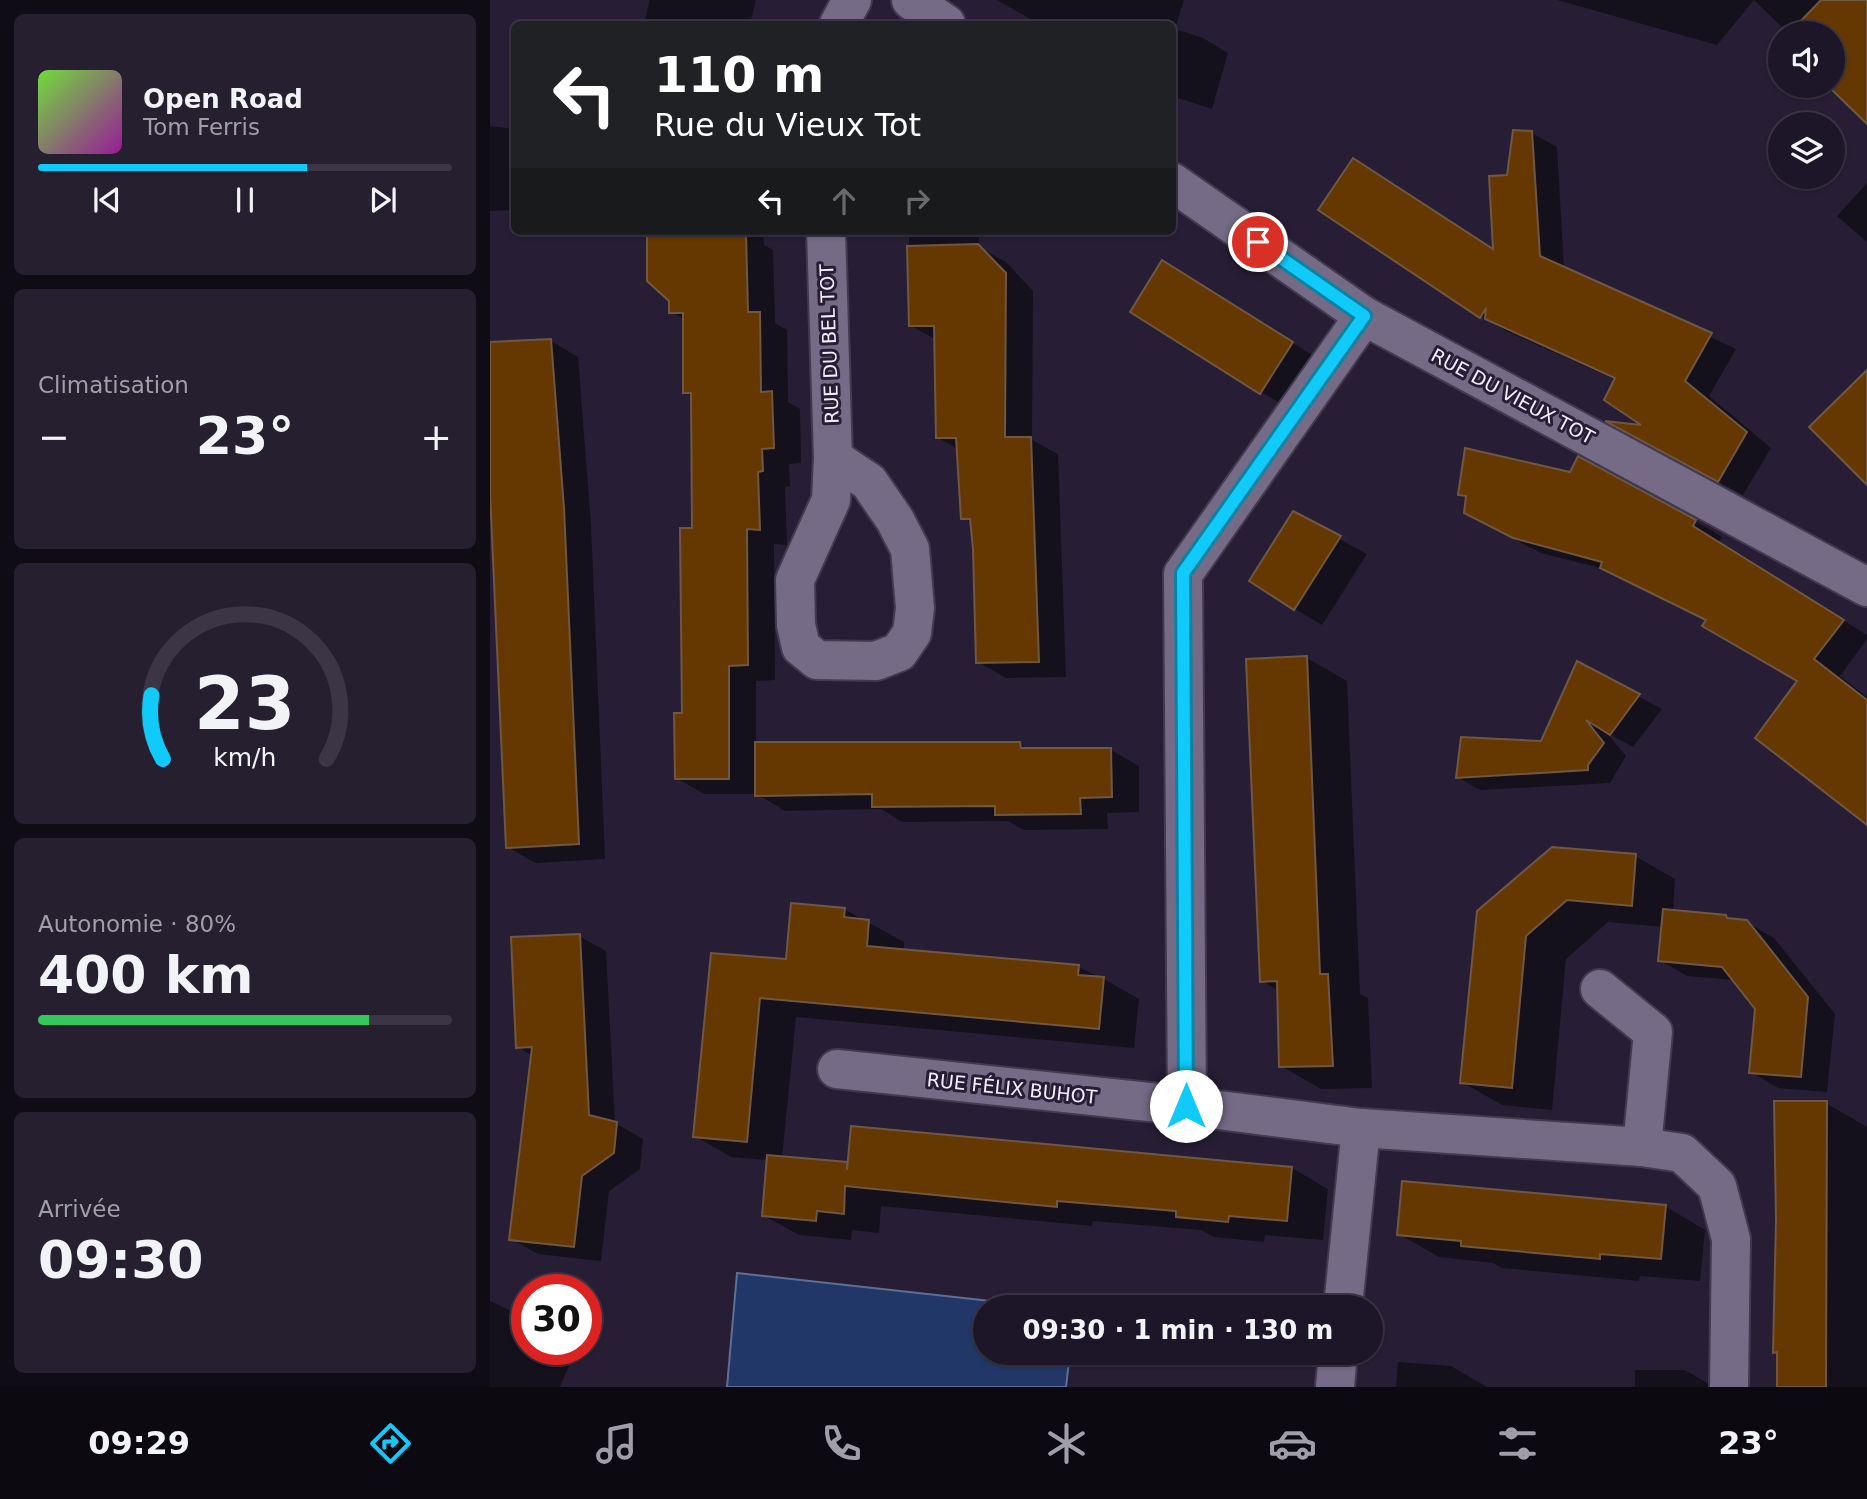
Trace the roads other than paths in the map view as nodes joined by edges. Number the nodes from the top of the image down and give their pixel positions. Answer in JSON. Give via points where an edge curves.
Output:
{"nodes":[{"id":1,"x":852,"y":0,"type":"edge"},
{"id":2,"x":911,"y":0,"type":"edge"},
{"id":3,"x":841,"y":21,"type":"edge"},
{"id":4,"x":942,"y":21,"type":"edge"},
{"id":5,"x":1176,"y":185,"type":"edge"},
{"id":6,"x":826,"y":235,"type":"edge"},
{"id":7,"x":1364,"y":316,"type":"junction"},
{"id":8,"x":833,"y":458,"type":"junction"},
{"id":9,"x":1867,"y":587,"type":"edge"},
{"id":10,"x":1600,"y":989,"type":"dead end"},
{"id":11,"x":836,"y":1069,"type":"dead end"},
{"id":12,"x":1186,"y":1106,"type":"junction"},
{"id":13,"x":1361,"y":1128,"type":"junction"},
{"id":14,"x":1642,"y":1147,"type":"junction"},
{"id":15,"x":1344,"y":1295,"type":"edge"},
{"id":16,"x":1337,"y":1365,"type":"edge"},
{"id":17,"x":1335,"y":1387,"type":"edge"},
{"id":18,"x":1729,"y":1387,"type":"edge"}],
"edges":[{"from":1,"to":3,"type":"street"},
{"from":2,"to":4,"type":"street"},
{"from":5,"to":7,"type":"street","name":"RUE DU VIEUX TOT"},
{"from":6,"to":8,"type":"street","name":"RUE DU BEL TOT"},
{"from":7,"to":9,"type":"street","name":"RUE DU VIEUX TOT"},
{"from":7,"to":12,"type":"street","via":[[1183,573]]},
{"from":8,"to":8,"type":"street","name":"RUE DU BEL TOT","via":[[831,500],[795,580],[796,625],[801,647],[817,660],[876,661],[899,652],[912,633],[915,608],[910,550],[869,482]]},
{"from":10,"to":14,"type":"street","via":[[1653,1032]]},
{"from":11,"to":12,"type":"street","name":"RUE FÉLIX BUHOT"},
{"from":12,"to":13,"type":"street","name":"RUE FÉLIX BUHOT"},
{"from":13,"to":14,"type":"street","name":"RUE FÉLIX BUHOT"},
{"from":13,"to":15,"type":"street"},
{"from":14,"to":18,"type":"street","name":"RUE FÉLIX BUHOT","via":[[1682,1153],[1717,1186],[1731,1239]]},
{"from":16,"to":17,"type":"street"}]}
